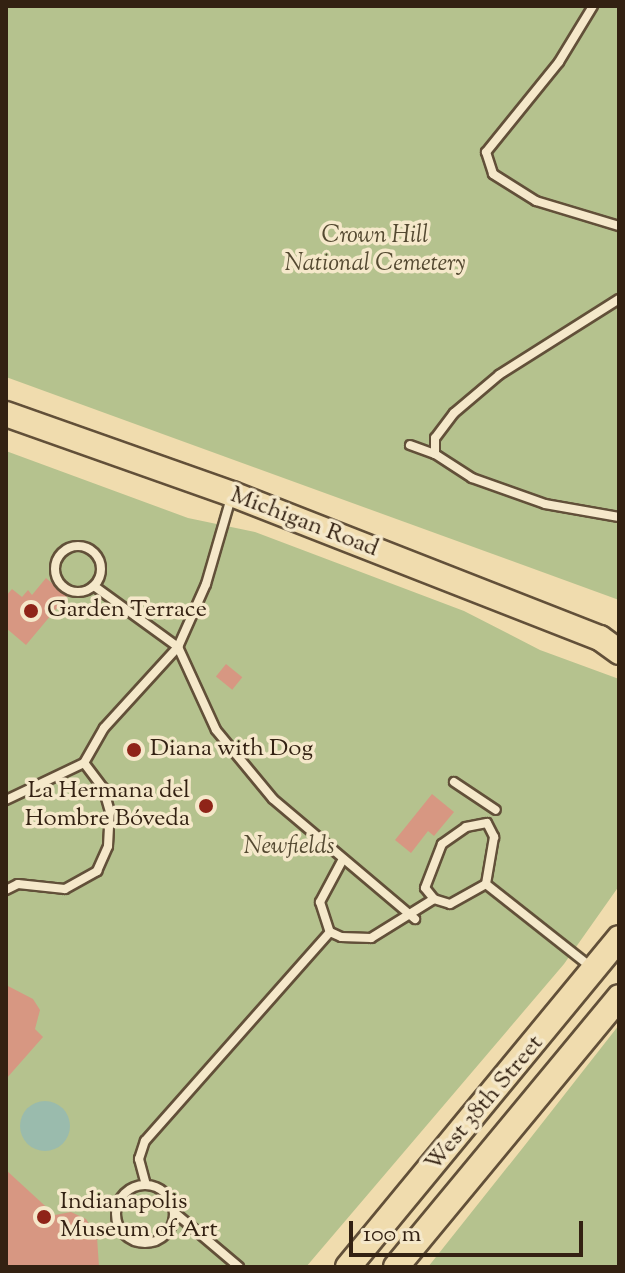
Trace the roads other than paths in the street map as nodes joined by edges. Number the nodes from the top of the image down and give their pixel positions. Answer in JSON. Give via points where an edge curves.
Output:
{"nodes":[{"id":1,"x":593,"y":6,"type":"edge"},
{"id":2,"x":619,"y":226,"type":"edge"},
{"id":3,"x":619,"y":299,"type":"edge"},
{"id":4,"x":6,"y":414,"type":"edge"},
{"id":5,"x":410,"y":445,"type":"dead end"},
{"id":6,"x":435,"y":454,"type":"junction"},
{"id":7,"x":232,"y":494,"type":"junction"},
{"id":8,"x":619,"y":517,"type":"edge"},
{"id":9,"x":94,"y":586,"type":"junction"},
{"id":10,"x":613,"y":643,"type":"edge"},
{"id":11,"x":178,"y":647,"type":"junction"},
{"id":12,"x":84,"y":763,"type":"junction"},
{"id":13,"x":454,"y":782,"type":"dead end"},
{"id":14,"x":6,"y":800,"type":"edge"},
{"id":15,"x":496,"y":810,"type":"dead end"},
{"id":16,"x":343,"y":859,"type":"junction"},
{"id":17,"x":486,"y":884,"type":"junction"},
{"id":18,"x":6,"y":890,"type":"edge"},
{"id":19,"x":434,"y":899,"type":"junction"},
{"id":20,"x":413,"y":916,"type":"junction"},
{"id":21,"x":330,"y":932,"type":"junction"},
{"id":22,"x":619,"y":938,"type":"edge"},
{"id":23,"x":595,"y":970,"type":"junction"},
{"id":24,"x":619,"y":997,"type":"edge"},
{"id":25,"x":146,"y":1185,"type":"junction"},
{"id":26,"x":174,"y":1212,"type":"junction"},
{"id":27,"x":239,"y":1267,"type":"edge"},
{"id":28,"x":348,"y":1267,"type":"edge"},
{"id":29,"x":396,"y":1267,"type":"edge"}],
"edges":[{"from":1,"to":2,"type":"lane","via":[[559,62],[486,152],[493,174],[536,201]]},
{"from":3,"to":6,"type":"lane","via":[[499,375],[454,413],[435,438]]},
{"from":4,"to":7,"type":"main road","name":"Michigan Road"},
{"from":5,"to":6,"type":"lane"},
{"from":6,"to":8,"type":"lane","via":[[472,478],[545,504]]},
{"from":7,"to":10,"type":"main road","name":"Michigan Road"},
{"from":7,"to":11,"type":"lane","via":[[206,584]]},
{"from":9,"to":9,"type":"lane","via":[[101,572],[94,551],[79,546],[62,553],[55,567],[60,583],[73,591]]},
{"from":9,"to":11,"type":"lane"},
{"from":11,"to":12,"type":"lane","via":[[104,728]]},
{"from":11,"to":16,"type":"lane","via":[[192,687],[228,746],[273,799]]},
{"from":12,"to":14,"type":"lane"},
{"from":12,"to":18,"type":"lane","via":[[103,788],[110,812],[108,846],[97,871],[65,889],[18,884]]},
{"from":13,"to":15,"type":"lane"},
{"from":16,"to":20,"type":"lane"},
{"from":16,"to":21,"type":"lane","via":[[320,902]]},
{"from":17,"to":19,"type":"lane","via":[[450,904]]},
{"from":17,"to":19,"type":"lane","via":[[494,837],[487,823],[466,827],[442,844],[425,888]]},
{"from":17,"to":23,"type":"lane"},
{"from":19,"to":20,"type":"lane"},
{"from":20,"to":21,"type":"lane","via":[[371,938]]},
{"from":21,"to":25,"type":"lane","via":[[145,1141],[139,1159]]},
{"from":22,"to":23,"type":"main road","name":"West 38th Street"},
{"from":23,"to":28,"type":"main road","name":"West 38th Street"},
{"from":24,"to":29,"type":"main road","name":"West 38th Street"},
{"from":25,"to":26,"type":"lane","via":[[166,1194]]},
{"from":25,"to":26,"type":"lane","via":[[121,1199],[116,1218],[122,1232],[139,1242],[158,1240],[168,1232]]},
{"from":26,"to":27,"type":"lane"}]}
